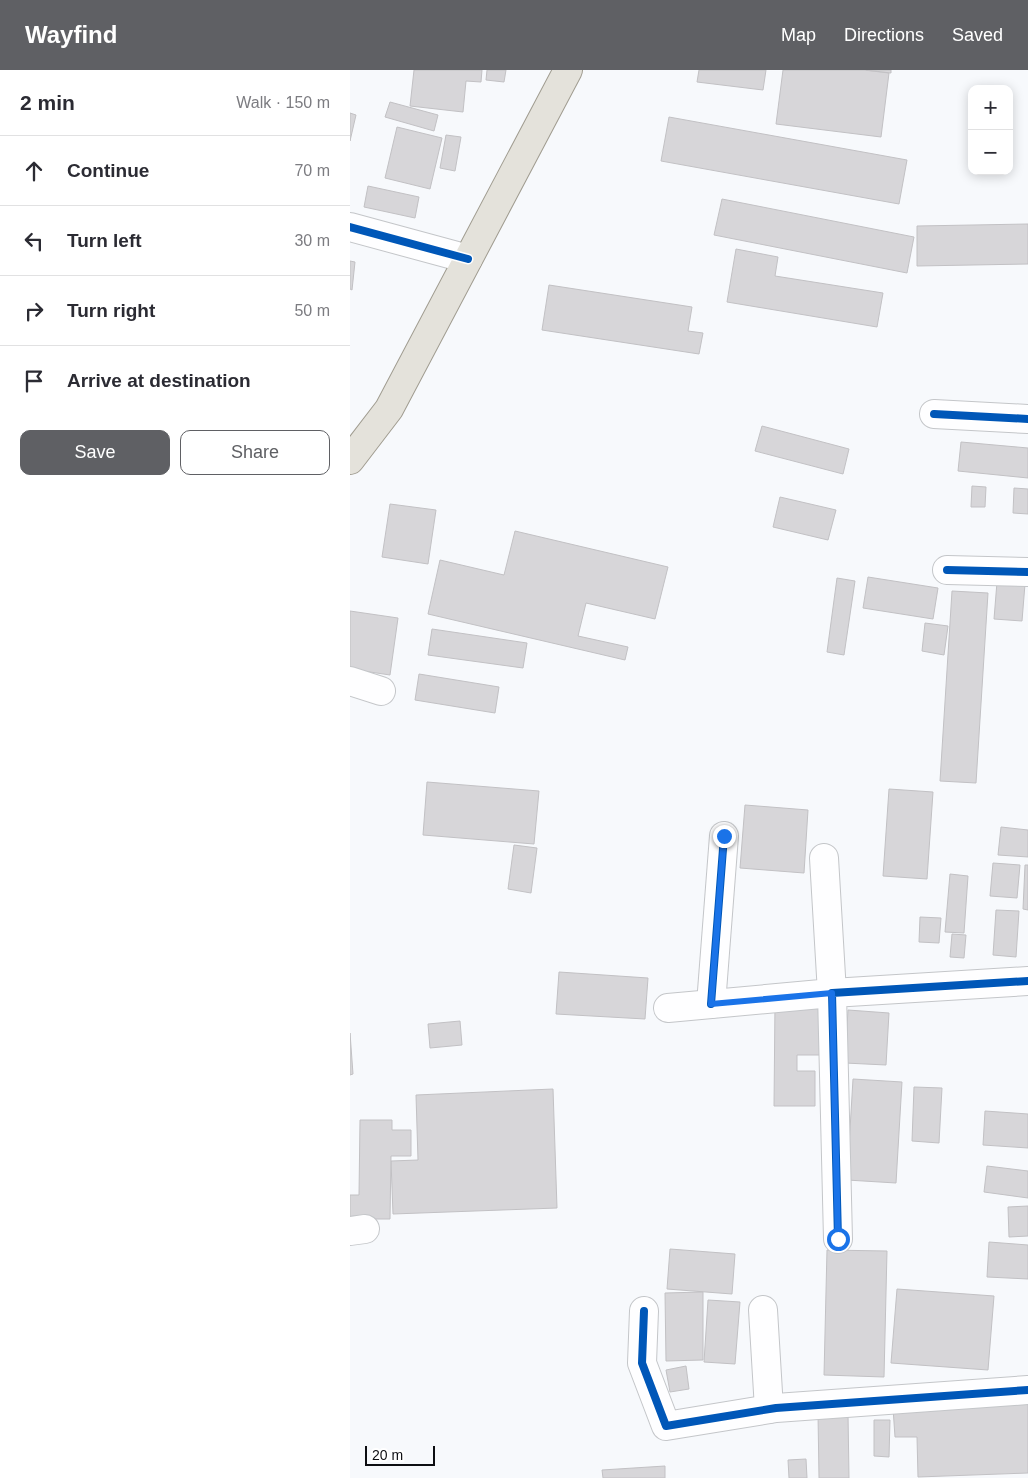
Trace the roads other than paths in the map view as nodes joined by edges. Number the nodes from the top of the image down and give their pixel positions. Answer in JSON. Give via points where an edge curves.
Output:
{"nodes":[{"id":1,"x":568,"y":70,"type":"edge"},
{"id":2,"x":350,"y":227,"type":"edge"},
{"id":3,"x":468,"y":259,"type":"junction"},
{"id":4,"x":934,"y":414,"type":"dead end"},
{"id":5,"x":1028,"y":419,"type":"edge"},
{"id":6,"x":350,"y":460,"type":"edge"},
{"id":7,"x":946,"y":570,"type":"dead end"},
{"id":8,"x":1028,"y":572,"type":"edge"},
{"id":9,"x":350,"y":682,"type":"edge"},
{"id":10,"x":381,"y":691,"type":"dead end"},
{"id":11,"x":724,"y":836,"type":"dead end"},
{"id":12,"x":824,"y":858,"type":"dead end"},
{"id":13,"x":1028,"y":981,"type":"edge"},
{"id":14,"x":832,"y":993,"type":"junction"},
{"id":15,"x":711,"y":1004,"type":"junction"},
{"id":16,"x":668,"y":1008,"type":"dead end"},
{"id":17,"x":838,"y":1239,"type":"dead end"},
{"id":18,"x":763,"y":1310,"type":"dead end"},
{"id":19,"x":644,"y":1312,"type":"dead end"},
{"id":20,"x":1028,"y":1390,"type":"edge"},
{"id":21,"x":769,"y":1409,"type":"junction"}],
"edges":[{"from":1,"to":3,"type":"main road"},
{"from":2,"to":3,"type":"street"},
{"from":3,"to":6,"type":"main road","via":[[389,409]]},
{"from":4,"to":5,"type":"street"},
{"from":7,"to":8,"type":"street"},
{"from":9,"to":10,"type":"street"},
{"from":11,"to":15,"type":"street"},
{"from":12,"to":14,"type":"street"},
{"from":13,"to":14,"type":"street"},
{"from":14,"to":15,"type":"street"},
{"from":14,"to":17,"type":"street"},
{"from":15,"to":16,"type":"street"},
{"from":18,"to":21,"type":"street"},
{"from":19,"to":21,"type":"street","via":[[642,1363],[666,1426]]},
{"from":20,"to":21,"type":"street"}]}
